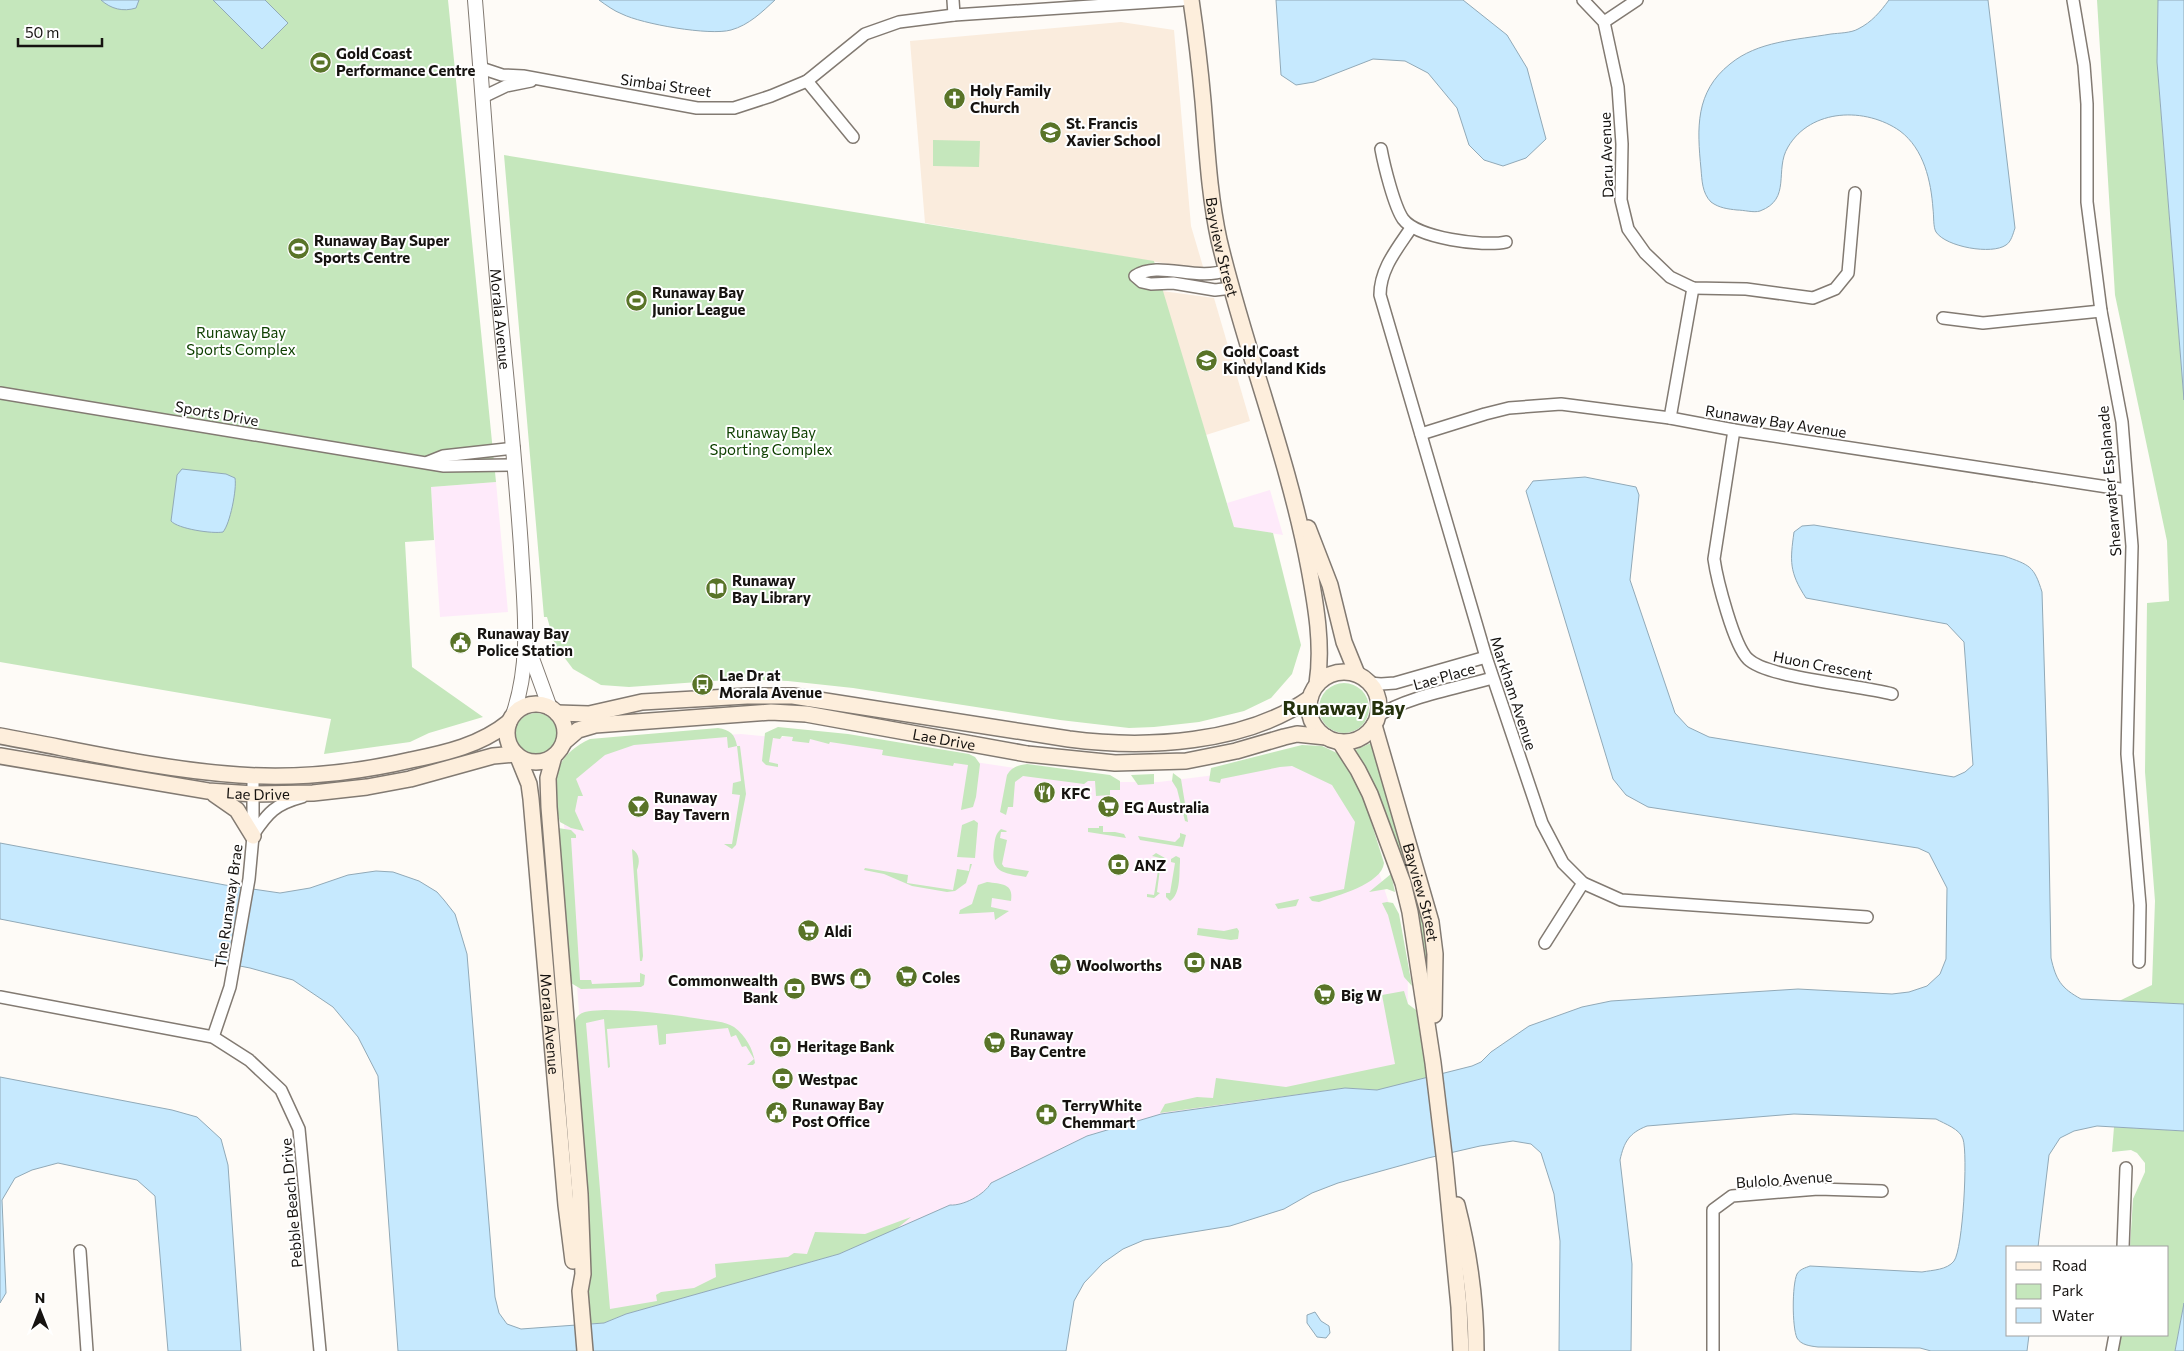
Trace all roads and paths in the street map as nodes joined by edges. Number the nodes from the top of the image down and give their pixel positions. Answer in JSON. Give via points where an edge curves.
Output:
{"nodes":[{"id":1,"x":476,"y":0,"type":"edge"},
{"id":2,"x":953,"y":0,"type":"edge"},
{"id":3,"x":1182,"y":0,"type":"edge"},
{"id":4,"x":1191,"y":0,"type":"edge"},
{"id":5,"x":1584,"y":0,"type":"edge"},
{"id":6,"x":1637,"y":0,"type":"edge"},
{"id":7,"x":2073,"y":0,"type":"edge"},
{"id":8,"x":1095,"y":3,"type":"edge"},
{"id":9,"x":954,"y":15,"type":"junction"},
{"id":10,"x":1604,"y":22,"type":"junction"},
{"id":11,"x":481,"y":68,"type":"junction"},
{"id":12,"x":543,"y":79,"type":"junction"},
{"id":13,"x":807,"y":81,"type":"junction"},
{"id":14,"x":483,"y":97,"type":"junction"},
{"id":15,"x":853,"y":137,"type":"dead end"},
{"id":16,"x":1381,"y":149,"type":"dead end"},
{"id":17,"x":1855,"y":193,"type":"dead end"},
{"id":18,"x":1411,"y":228,"type":"junction"},
{"id":19,"x":1506,"y":242,"type":"dead end"},
{"id":20,"x":1227,"y":270,"type":"junction"},
{"id":21,"x":1232,"y":288,"type":"junction"},
{"id":22,"x":1694,"y":288,"type":"junction"},
{"id":23,"x":2101,"y":311,"type":"junction"},
{"id":24,"x":1943,"y":318,"type":"dead end"},
{"id":25,"x":0,"y":393,"type":"edge"},
{"id":26,"x":1670,"y":418,"type":"junction"},
{"id":27,"x":1734,"y":430,"type":"junction"},
{"id":28,"x":1422,"y":434,"type":"junction"},
{"id":29,"x":514,"y":448,"type":"junction"},
{"id":30,"x":428,"y":462,"type":"junction"},
{"id":31,"x":515,"y":465,"type":"junction"},
{"id":32,"x":1290,"y":485,"type":"junction"},
{"id":33,"x":2128,"y":490,"type":"junction"},
{"id":34,"x":526,"y":637,"type":"junction"},
{"id":35,"x":1486,"y":657,"type":"junction"},
{"id":36,"x":1492,"y":678,"type":"junction"},
{"id":37,"x":1363,"y":679,"type":"junction"},
{"id":38,"x":1314,"y":691,"type":"junction"},
{"id":39,"x":1892,"y":694,"type":"dead end"},
{"id":40,"x":554,"y":711,"type":"junction"},
{"id":41,"x":511,"y":719,"type":"junction"},
{"id":42,"x":1376,"y":721,"type":"junction"},
{"id":43,"x":0,"y":736,"type":"edge"},
{"id":44,"x":1200,"y":737,"type":"junction"},
{"id":45,"x":1333,"y":739,"type":"junction"},
{"id":46,"x":564,"y":742,"type":"junction"},
{"id":47,"x":0,"y":756,"type":"edge"},
{"id":48,"x":517,"y":756,"type":"junction"},
{"id":49,"x":554,"y":756,"type":"junction"},
{"id":50,"x":1186,"y":761,"type":"junction"},
{"id":51,"x":253,"y":776,"type":"junction"},
{"id":52,"x":208,"y":791,"type":"junction"},
{"id":53,"x":254,"y":794,"type":"junction"},
{"id":54,"x":313,"y":794,"type":"junction"},
{"id":55,"x":253,"y":836,"type":"junction"},
{"id":56,"x":1583,"y":883,"type":"junction"},
{"id":57,"x":1868,"y":917,"type":"dead end"},
{"id":58,"x":1545,"y":943,"type":"dead end"},
{"id":59,"x":2139,"y":962,"type":"dead end"},
{"id":60,"x":0,"y":997,"type":"edge"},
{"id":61,"x":212,"y":1037,"type":"junction"},
{"id":62,"x":1433,"y":1064,"type":"junction"},
{"id":63,"x":2126,"y":1168,"type":"dead end"},
{"id":64,"x":1882,"y":1191,"type":"dead end"},
{"id":65,"x":2123,"y":1246,"type":"edge"},
{"id":66,"x":80,"y":1251,"type":"dead end"},
{"id":67,"x":1463,"y":1276,"type":"junction"},
{"id":68,"x":580,"y":1291,"type":"junction"},
{"id":69,"x":2114,"y":1336,"type":"edge"},
{"id":70,"x":88,"y":1351,"type":"edge"},
{"id":71,"x":320,"y":1351,"type":"edge"},
{"id":72,"x":585,"y":1351,"type":"edge"},
{"id":73,"x":1461,"y":1351,"type":"edge"},
{"id":74,"x":1476,"y":1351,"type":"edge"},
{"id":75,"x":1713,"y":1351,"type":"edge"},
{"id":76,"x":2112,"y":1351,"type":"edge"}],
"edges":[{"from":1,"to":11,"type":"street","name":"Morala Avenue"},
{"from":2,"to":9,"type":"street"},
{"from":3,"to":8,"type":"street","name":"Simbai Street"},
{"from":4,"to":20,"type":"main road","name":"Bayview Street","via":[[1211,199]]},
{"from":5,"to":10,"type":"street"},
{"from":6,"to":10,"type":"street"},
{"from":7,"to":23,"type":"street","name":"Shearwater Esplanade","via":[[2084,65],[2087,202]]},
{"from":8,"to":9,"type":"street","name":"Simbai Street"},
{"from":9,"to":13,"type":"street","name":"Simbai Street","via":[[899,22],[866,34]]},
{"from":10,"to":22,"type":"street","name":"Daru Avenue","via":[[1618,87],[1621,200],[1628,230],[1645,253],[1670,276]]},
{"from":11,"to":12,"type":"street","name":"Simbai Street","via":[[498,75]]},
{"from":11,"to":14,"type":"street","name":"Morala Avenue"},
{"from":12,"to":13,"type":"street","name":"Simbai Street","via":[[697,108],[734,108]]},
{"from":12,"to":14,"type":"street","name":"Simbai Street","via":[[506,86]]},
{"from":13,"to":15,"type":"street"},
{"from":14,"to":29,"type":"street","name":"Morala Avenue"},
{"from":16,"to":18,"type":"street","via":[[1402,218]]},
{"from":17,"to":22,"type":"street","name":"Daru Avenue","via":[[1848,273],[1835,289],[1813,298],[1746,289]]},
{"from":18,"to":19,"type":"street","via":[[1478,244]]},
{"from":18,"to":28,"type":"street","name":"Markham Avenue","via":[[1383,271],[1380,295]]},
{"from":20,"to":21,"type":"main road","name":"Bayview Street"},
{"from":20,"to":21,"type":"street","via":[[1203,275],[1150,270],[1135,276],[1146,284],[1173,283],[1214,290]]},
{"from":21,"to":32,"type":"main road","name":"Bayview Street"},
{"from":22,"to":26,"type":"street"},
{"from":23,"to":24,"type":"street","via":[[1983,324]]},
{"from":23,"to":33,"type":"street","name":"Shearwater Esplanade","via":[[2122,422]]},
{"from":25,"to":30,"type":"street","name":"Sports Drive"},
{"from":26,"to":27,"type":"street","name":"Runaway Bay Avenue"},
{"from":26,"to":28,"type":"street","name":"Runaway Bay Avenue","via":[[1579,406],[1532,405],[1485,414]]},
{"from":27,"to":33,"type":"street","name":"Runaway Bay Avenue"},
{"from":27,"to":39,"type":"street","name":"Huon Crescent","via":[[1714,559],[1741,651],[1758,667],[1775,672]]},
{"from":28,"to":35,"type":"street","name":"Markham Avenue"},
{"from":29,"to":30,"type":"street","name":"Sports Drive","via":[[443,456]]},
{"from":29,"to":31,"type":"street","name":"Morala Avenue"},
{"from":30,"to":31,"type":"street","name":"Sports Drive","via":[[451,466]]},
{"from":31,"to":34,"type":"street","name":"Morala Avenue"},
{"from":32,"to":37,"type":"main road","name":"Bayview Street","via":[[1323,565],[1344,642]]},
{"from":32,"to":38,"type":"main road","name":"Bayview Street","via":[[1313,590],[1320,653]]},
{"from":33,"to":59,"type":"street","name":"Shearwater Esplanade","via":[[2132,546],[2127,754],[2140,904]]},
{"from":34,"to":40,"type":"street","name":"Morala Avenue","via":[[534,668]]},
{"from":34,"to":41,"type":"street","name":"Morala Avenue","via":[[523,679]]},
{"from":35,"to":36,"type":"street","name":"Markham Avenue"},
{"from":35,"to":37,"type":"street","name":"Lae Place","via":[[1395,682],[1381,684]]},
{"from":36,"to":42,"type":"street","name":"Lae Place","via":[[1398,705]]},
{"from":36,"to":56,"type":"street","name":"Markham Avenue","via":[[1542,824],[1563,863]]},
{"from":37,"to":38,"type":"main road","via":[[1340,672],[1324,678]]},
{"from":37,"to":42,"type":"main road","via":[[1378,698]]},
{"from":38,"to":44,"type":"main road","name":"Lae Drive","via":[[1294,709],[1265,722]]},
{"from":38,"to":45,"type":"main road","via":[[1309,709],[1311,720],[1317,730]]},
{"from":40,"to":41,"type":"main road","via":[[535,704],[526,706]]},
{"from":40,"to":44,"type":"main road","name":"Lae Drive","via":[[589,714],[642,702],[793,696],[1084,741],[1139,743]]},
{"from":40,"to":46,"type":"main road","via":[[564,727]]},
{"from":41,"to":48,"type":"main road","via":[[507,740]]},
{"from":41,"to":51,"type":"main road","name":"Lae Drive","via":[[473,744],[389,765],[313,775]]},
{"from":42,"to":45,"type":"main road","via":[[1359,738]]},
{"from":42,"to":62,"type":"main road","name":"Bayview Street","via":[[1431,922],[1435,954]]},
{"from":43,"to":51,"type":"main road","name":"Lae Drive","via":[[191,770]]},
{"from":44,"to":50,"type":"main road"},
{"from":45,"to":50,"type":"main road","name":"Lae Drive","via":[[1297,734]]},
{"from":45,"to":62,"type":"main road","name":"Bayview Street","via":[[1364,780],[1403,883],[1415,939]]},
{"from":46,"to":49,"type":"main road"},
{"from":46,"to":50,"type":"main road","name":"Lae Drive","via":[[578,730],[595,725],[771,712],[806,714],[1027,754],[1132,764]]},
{"from":47,"to":52,"type":"main road","name":"Lae Drive"},
{"from":48,"to":49,"type":"main road","via":[[539,762]]},
{"from":48,"to":54,"type":"main road","name":"Lae Drive","via":[[493,756],[391,783]]},
{"from":48,"to":68,"type":"main road","name":"Morala Avenue","via":[[531,799],[566,1205]]},
{"from":49,"to":68,"type":"main road","name":"Morala Avenue","via":[[548,778],[549,807],[580,1194],[583,1274]]},
{"from":51,"to":53,"type":"street","name":"The Runaway Brae"},
{"from":52,"to":53,"type":"main road","name":"Lae Drive"},
{"from":52,"to":55,"type":"main road","via":[[237,810]]},
{"from":53,"to":54,"type":"main road","name":"Lae Drive"},
{"from":53,"to":55,"type":"street","name":"The Runaway Brae"},
{"from":54,"to":55,"type":"street","via":[[274,808]]},
{"from":55,"to":61,"type":"street","name":"The Runaway Brae","via":[[250,880],[234,968]]},
{"from":56,"to":57,"type":"street","name":"Markham Avenue","via":[[1620,900],[1645,903]]},
{"from":56,"to":58,"type":"street"},
{"from":60,"to":61,"type":"street","name":"Pebble Beach Drive"},
{"from":61,"to":71,"type":"street","name":"Pebble Beach Drive","via":[[250,1060],[281,1090],[299,1129]]},
{"from":62,"to":67,"type":"main road","name":"Bayview Street","via":[[1445,1163],[1459,1213]]},
{"from":63,"to":65,"type":"street"},
{"from":64,"to":75,"type":"street","name":"Bulolo Avenue","via":[[1818,1189],[1732,1196],[1713,1210]]},
{"from":66,"to":70,"type":"street"},
{"from":67,"to":73,"type":"main road","name":"Bayview Street"},
{"from":67,"to":74,"type":"main road","name":"Bayview Street","via":[[1476,1326]]},
{"from":68,"to":72,"type":"main road","name":"Morala Avenue"},
{"from":69,"to":76,"type":"street"}]}
